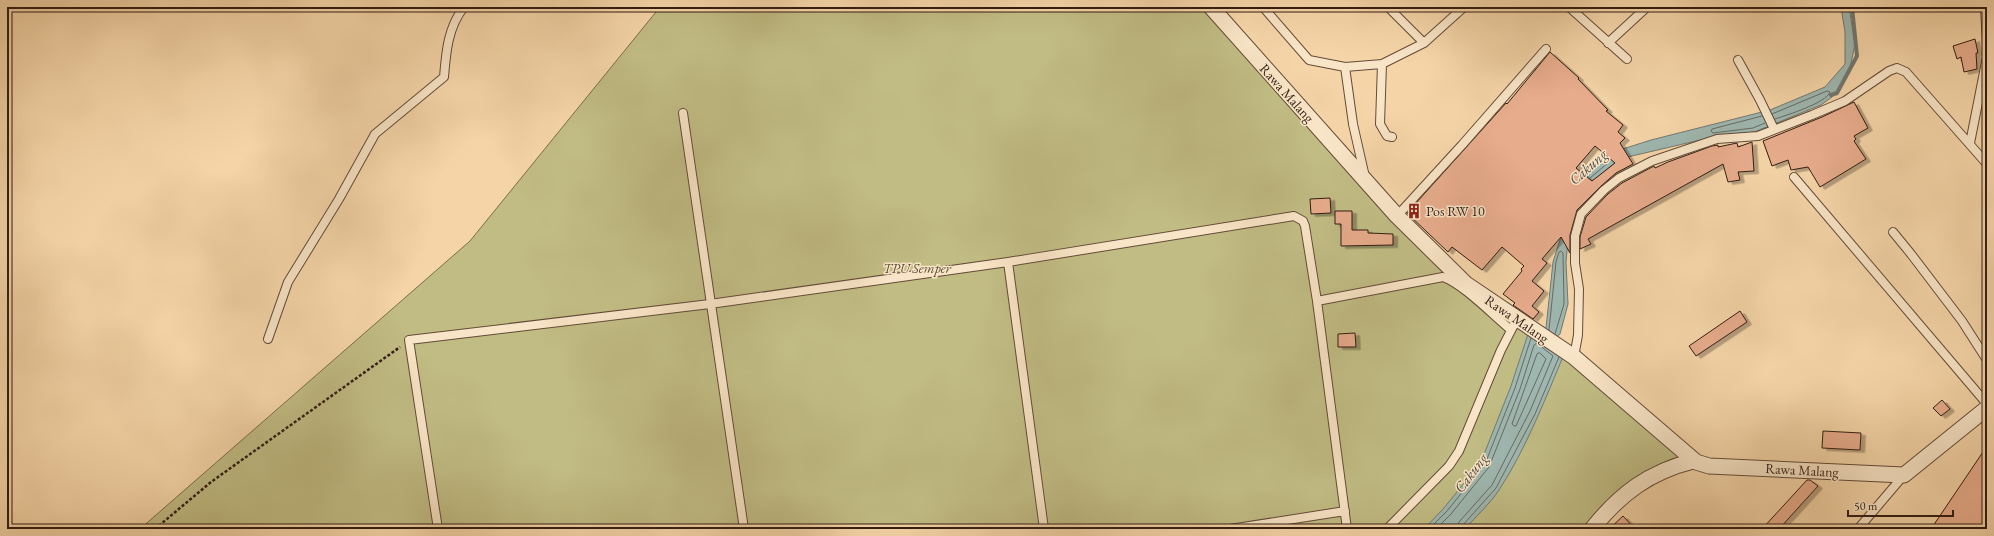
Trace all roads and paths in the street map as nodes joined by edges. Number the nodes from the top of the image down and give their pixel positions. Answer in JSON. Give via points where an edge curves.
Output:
{"nodes":[{"id":1,"x":464,"y":7,"type":"edge"},
{"id":2,"x":1211,"y":7,"type":"edge"},
{"id":3,"x":1263,"y":7,"type":"edge"},
{"id":4,"x":1388,"y":7,"type":"edge"},
{"id":5,"x":1464,"y":7,"type":"edge"},
{"id":6,"x":1569,"y":7,"type":"edge"},
{"id":7,"x":1647,"y":7,"type":"edge"},
{"id":8,"x":1985,"y":7,"type":"edge"},
{"id":9,"x":1424,"y":43,"type":"junction"},
{"id":10,"x":1608,"y":43,"type":"junction"},
{"id":11,"x":1987,"y":44,"type":"edge"},
{"id":12,"x":1546,"y":49,"type":"dead end"},
{"id":13,"x":1987,"y":57,"type":"edge"},
{"id":14,"x":1627,"y":60,"type":"dead end"},
{"id":15,"x":1738,"y":60,"type":"dead end"},
{"id":16,"x":1382,"y":64,"type":"junction"},
{"id":17,"x":1345,"y":67,"type":"junction"},
{"id":18,"x":683,"y":113,"type":"dead end"},
{"id":19,"x":1773,"y":128,"type":"junction"},
{"id":20,"x":1392,"y":137,"type":"dead end"},
{"id":21,"x":1970,"y":143,"type":"junction"},
{"id":22,"x":1987,"y":164,"type":"edge"},
{"id":23,"x":1794,"y":177,"type":"dead end"},
{"id":24,"x":1366,"y":182,"type":"junction"},
{"id":25,"x":1397,"y":216,"type":"junction"},
{"id":26,"x":1893,"y":232,"type":"dead end"},
{"id":27,"x":1008,"y":262,"type":"junction"},
{"id":28,"x":1317,"y":301,"type":"junction"},
{"id":29,"x":710,"y":304,"type":"junction"},
{"id":30,"x":1514,"y":325,"type":"junction"},
{"id":31,"x":268,"y":339,"type":"dead end"},
{"id":32,"x":409,"y":340,"type":"junction"},
{"id":33,"x":1571,"y":356,"type":"junction"},
{"id":34,"x":1987,"y":360,"type":"edge"},
{"id":35,"x":1987,"y":404,"type":"edge"},
{"id":36,"x":1987,"y":408,"type":"edge"},
{"id":37,"x":1693,"y":460,"type":"junction"},
{"id":38,"x":1904,"y":475,"type":"junction"},
{"id":39,"x":1345,"y":511,"type":"junction"},
{"id":40,"x":155,"y":529,"type":"edge"},
{"id":41,"x":438,"y":529,"type":"edge"},
{"id":42,"x":744,"y":529,"type":"edge"},
{"id":43,"x":1044,"y":529,"type":"edge"},
{"id":44,"x":1230,"y":529,"type":"edge"},
{"id":45,"x":1347,"y":529,"type":"edge"},
{"id":46,"x":1387,"y":529,"type":"edge"},
{"id":47,"x":1592,"y":529,"type":"edge"},
{"id":48,"x":1858,"y":529,"type":"edge"}],
"edges":[{"from":1,"to":31,"type":"lane","via":[[452,28],[444,77],[375,134],[288,282]]},
{"from":2,"to":24,"type":"street","name":"Rawa Malang"},
{"from":3,"to":17,"type":"lane","via":[[1309,60]]},
{"from":4,"to":9,"type":"lane"},
{"from":5,"to":9,"type":"lane"},
{"from":6,"to":10,"type":"lane"},
{"from":7,"to":10,"type":"lane"},
{"from":8,"to":11,"type":"lane"},
{"from":9,"to":16,"type":"lane"},
{"from":10,"to":14,"type":"lane"},
{"from":12,"to":25,"type":"lane"},
{"from":13,"to":21,"type":"lane"},
{"from":15,"to":19,"type":"lane"},
{"from":16,"to":17,"type":"lane"},
{"from":16,"to":20,"type":"lane","via":[[1380,124],[1387,136]]},
{"from":17,"to":24,"type":"lane","via":[[1353,124]]},
{"from":18,"to":29,"type":"lane"},
{"from":19,"to":21,"type":"lane","via":[[1845,101],[1889,70],[1897,68],[1906,72]]},
{"from":19,"to":33,"type":"lane","via":[[1758,136],[1716,139],[1652,161],[1619,178],[1581,214],[1575,236],[1575,263],[1579,289],[1578,335]]},
{"from":21,"to":22,"type":"lane"},
{"from":23,"to":35,"type":"lane"},
{"from":24,"to":25,"type":"street","name":"Rawa Malang"},
{"from":25,"to":30,"type":"street","name":"Rawa Malang","via":[[1466,284]]},
{"from":26,"to":34,"type":"lane","via":[[1962,321]]},
{"from":27,"to":28,"type":"lane","via":[[1294,216],[1303,221]]},
{"from":27,"to":29,"type":"lane"},
{"from":27,"to":43,"type":"lane"},
{"from":28,"to":30,"type":"lane","via":[[1442,277]]},
{"from":28,"to":39,"type":"lane"},
{"from":29,"to":32,"type":"lane"},
{"from":29,"to":42,"type":"lane"},
{"from":30,"to":33,"type":"street","name":"Rawa Malang","via":[[1530,328]]},
{"from":30,"to":46,"type":"lane","via":[[1488,378],[1459,450],[1449,466]]},
{"from":32,"to":40,"type":"path","via":[[211,482]]},
{"from":32,"to":41,"type":"lane"},
{"from":33,"to":37,"type":"street","name":"Rawa Malang"},
{"from":36,"to":38,"type":"street"},
{"from":37,"to":38,"type":"street","name":"Rawa Malang","via":[[1710,466]]},
{"from":37,"to":47,"type":"street","via":[[1636,484],[1607,510]]},
{"from":38,"to":48,"type":"lane"},
{"from":39,"to":44,"type":"lane"},
{"from":39,"to":45,"type":"lane"}]}
